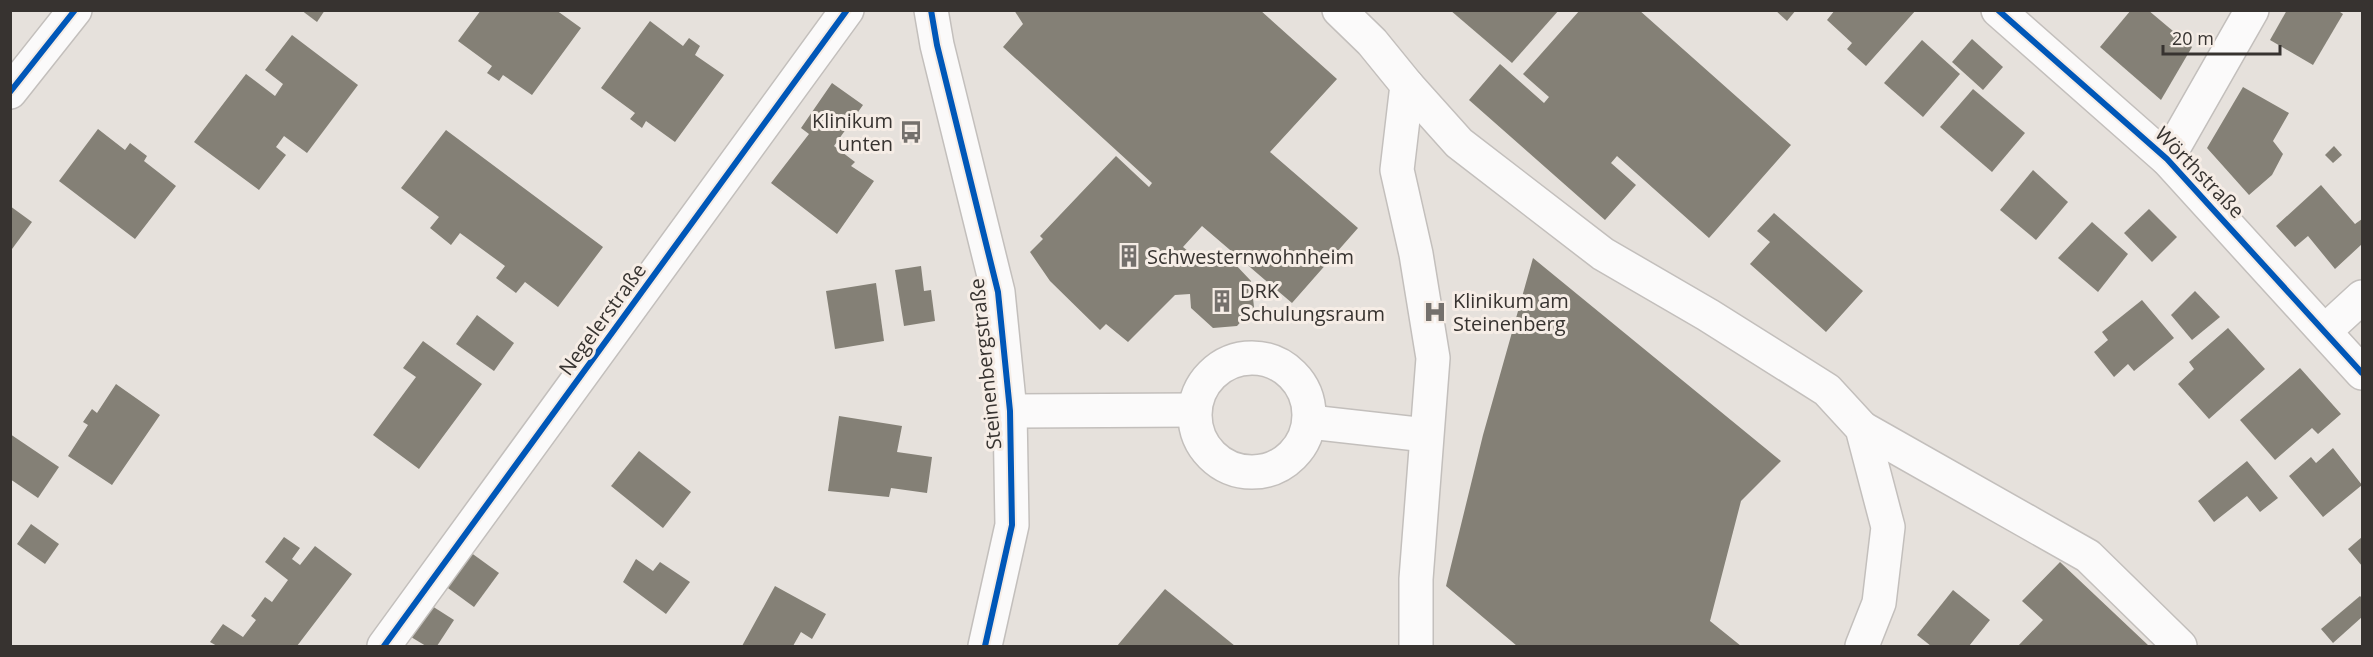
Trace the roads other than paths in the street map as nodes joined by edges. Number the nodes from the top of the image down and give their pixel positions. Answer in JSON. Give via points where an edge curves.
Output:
{"nodes":[{"id":1,"x":75,"y":10,"type":"edge"},
{"id":2,"x":847,"y":10,"type":"edge"},
{"id":3,"x":931,"y":10,"type":"edge"},
{"id":4,"x":1339,"y":10,"type":"edge"},
{"id":5,"x":1998,"y":10,"type":"edge"},
{"id":6,"x":2252,"y":10,"type":"edge"},
{"id":7,"x":1407,"y":85,"type":"junction"},
{"id":8,"x":10,"y":92,"type":"edge"},
{"id":9,"x":2168,"y":159,"type":"junction"},
{"id":10,"x":2362,"y":297,"type":"edge"},
{"id":11,"x":2326,"y":330,"type":"junction"},
{"id":12,"x":2362,"y":373,"type":"edge"},
{"id":13,"x":1194,"y":410,"type":"junction"},
{"id":14,"x":1010,"y":411,"type":"junction"},
{"id":15,"x":1310,"y":422,"type":"junction"},
{"id":16,"x":1862,"y":428,"type":"junction"},
{"id":17,"x":1426,"y":435,"type":"junction"},
{"id":18,"x":384,"y":646,"type":"edge"},
{"id":19,"x":985,"y":646,"type":"edge"},
{"id":20,"x":1416,"y":646,"type":"edge"},
{"id":21,"x":1862,"y":646,"type":"edge"},
{"id":22,"x":2180,"y":646,"type":"edge"}],
"edges":[{"from":1,"to":8,"type":"street"},
{"from":2,"to":18,"type":"street","name":"Negelerstraße"},
{"from":3,"to":14,"type":"street","name":"Steinenbergstraße","via":[[998,292]]},
{"from":4,"to":7,"type":"street"},
{"from":5,"to":9,"type":"street","name":"Wörthstraße"},
{"from":6,"to":9,"type":"street"},
{"from":7,"to":16,"type":"street","via":[[1459,143],[1603,255],[1827,390]]},
{"from":7,"to":17,"type":"street","via":[[1396,170],[1416,254],[1433,358]]},
{"from":9,"to":11,"type":"street","name":"Wörthstraße"},
{"from":10,"to":11,"type":"street"},
{"from":11,"to":12,"type":"street","name":"Wörthstraße"},
{"from":13,"to":14,"type":"street"},
{"from":13,"to":15,"type":"street","via":[[1201,444],[1219,464],[1251,474],[1285,464],[1302,445]]},
{"from":13,"to":15,"type":"street","via":[[1199,390],[1215,371],[1231,361],[1251,357],[1276,362],[1298,380],[1306,395]]},
{"from":14,"to":19,"type":"street","name":"Steinenbergstraße","via":[[1012,525]]},
{"from":15,"to":17,"type":"street"},
{"from":16,"to":21,"type":"street","via":[[1888,527],[1879,603]]},
{"from":16,"to":22,"type":"street","via":[[2088,556]]},
{"from":17,"to":20,"type":"street","via":[[1416,579]]}]}
